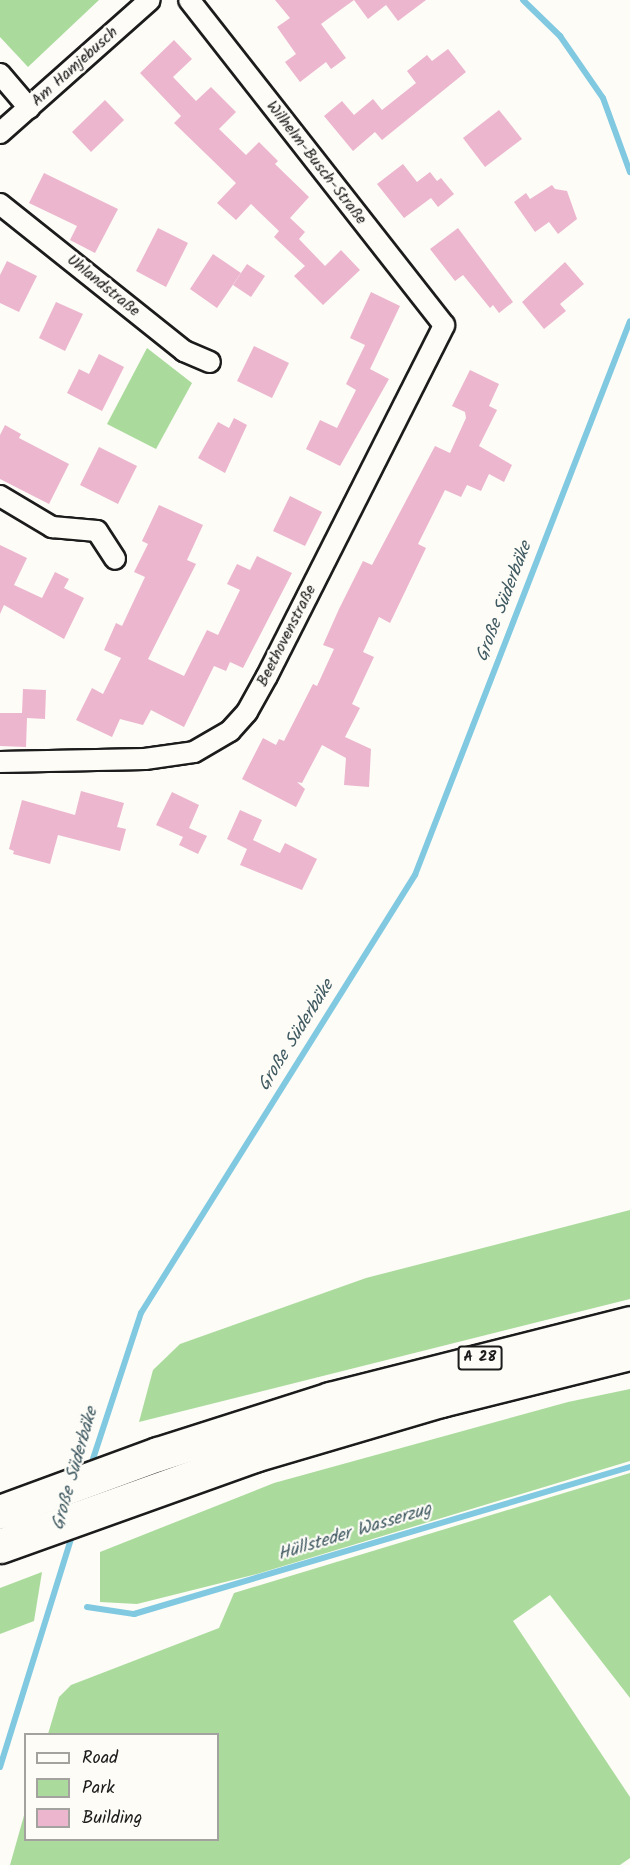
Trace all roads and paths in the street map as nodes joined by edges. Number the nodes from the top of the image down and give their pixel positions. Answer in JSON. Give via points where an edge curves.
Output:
{"nodes":[{"id":1,"x":150,"y":0,"type":"edge"},
{"id":2,"x":189,"y":0,"type":"edge"},
{"id":3,"x":0,"y":74,"type":"edge"},
{"id":4,"x":29,"y":108,"type":"junction"},
{"id":5,"x":0,"y":133,"type":"edge"},
{"id":6,"x":0,"y":204,"type":"edge"},
{"id":7,"x":444,"y":325,"type":"joint"},
{"id":8,"x":210,"y":363,"type":"dead end"},
{"id":9,"x":0,"y":496,"type":"edge"},
{"id":10,"x":114,"y":559,"type":"dead end"},
{"id":11,"x":0,"y":762,"type":"edge"},
{"id":12,"x":630,"y":1323,"type":"edge"},
{"id":13,"x":630,"y":1353,"type":"edge"},
{"id":14,"x":164,"y":1469,"type":"junction"},
{"id":15,"x":6,"y":1526,"type":"edge"}],
"edges":[{"from":1,"to":4,"type":"street","name":"Am Hamjebusch"},
{"from":2,"to":7,"type":"street","name":"Wilhelm-Busch-Straße"},
{"from":3,"to":4,"type":"street"},
{"from":4,"to":5,"type":"street","name":"Am Hamjebusch"},
{"from":6,"to":8,"type":"street","name":"Uhlandstraße","via":[[184,351]]},
{"from":7,"to":11,"type":"street","name":"Beethovenstraße","via":[[267,676],[247,712],[230,731],[194,752],[145,759]]},
{"from":9,"to":10,"type":"street","via":[[52,527],[97,531]]},
{"from":12,"to":14,"type":"highway","number":"A 28","via":[[330,1399]]},
{"from":13,"to":14,"type":"highway","number":"A 28"},
{"from":14,"to":15,"type":"highway","number":"A 28"}]}
